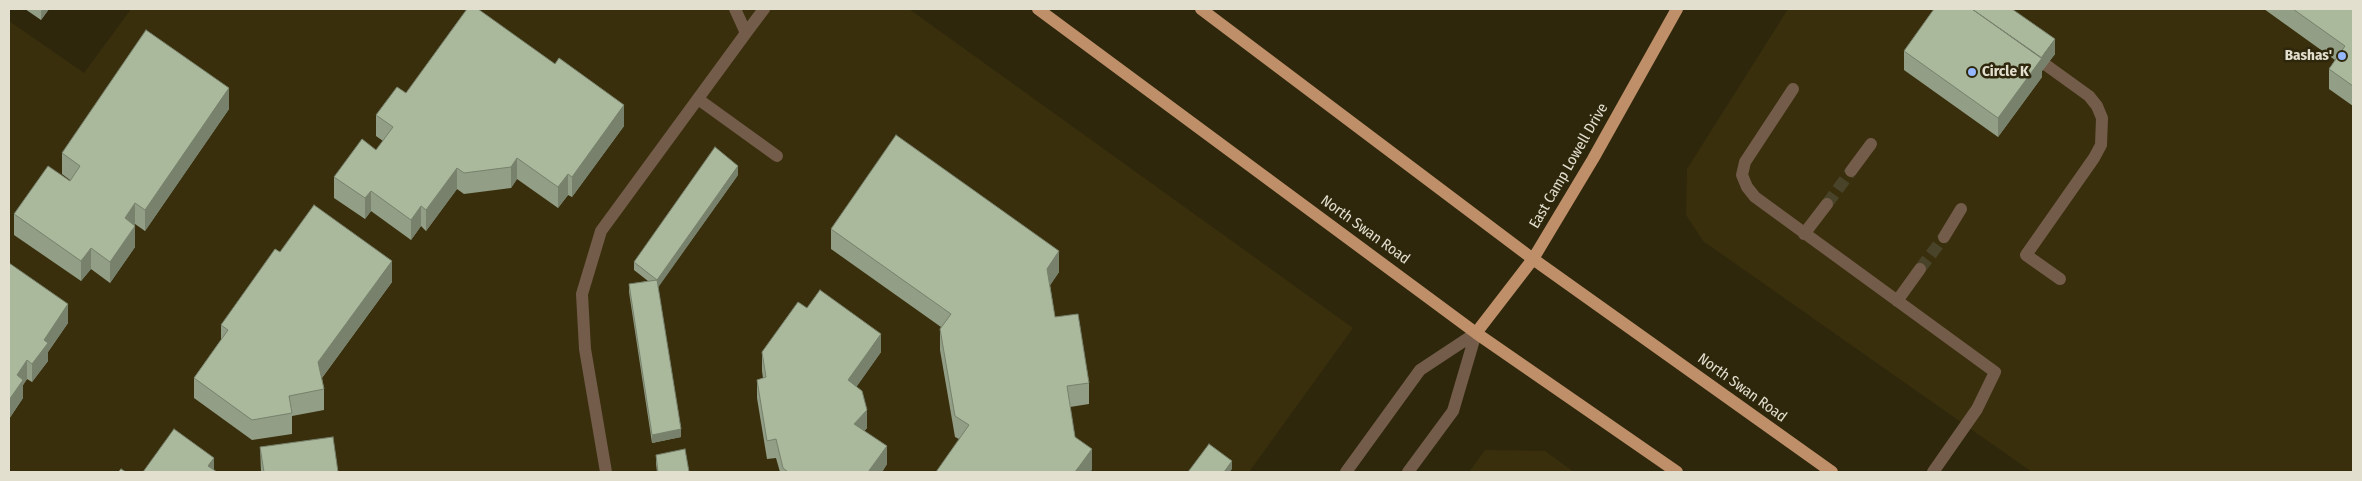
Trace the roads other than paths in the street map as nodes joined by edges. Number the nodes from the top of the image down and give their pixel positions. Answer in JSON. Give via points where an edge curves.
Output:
{"nodes":[{"id":1,"x":735,"y":9,"type":"edge"},
{"id":2,"x":764,"y":9,"type":"edge"},
{"id":3,"x":1038,"y":9,"type":"edge"},
{"id":4,"x":1200,"y":9,"type":"edge"},
{"id":5,"x":1677,"y":9,"type":"edge"},
{"id":6,"x":746,"y":33,"type":"junction"},
{"id":7,"x":2046,"y":65,"type":"edge"},
{"id":8,"x":1793,"y":89,"type":"dead end"},
{"id":9,"x":698,"y":99,"type":"junction"},
{"id":10,"x":1871,"y":144,"type":"dead end"},
{"id":11,"x":777,"y":156,"type":"dead end"},
{"id":12,"x":1851,"y":170,"type":"tunnel mouth"},
{"id":13,"x":1827,"y":204,"type":"tunnel mouth"},
{"id":14,"x":1961,"y":209,"type":"dead end"},
{"id":15,"x":1804,"y":234,"type":"junction"},
{"id":16,"x":1944,"y":237,"type":"tunnel mouth"},
{"id":17,"x":1533,"y":259,"type":"junction"},
{"id":18,"x":1920,"y":269,"type":"tunnel mouth"},
{"id":19,"x":2060,"y":279,"type":"dead end"},
{"id":20,"x":1898,"y":301,"type":"junction"},
{"id":21,"x":1476,"y":332,"type":"junction"},
{"id":22,"x":606,"y":472,"type":"edge"},
{"id":23,"x":1346,"y":472,"type":"edge"},
{"id":24,"x":1408,"y":472,"type":"edge"},
{"id":25,"x":1677,"y":472,"type":"edge"},
{"id":26,"x":1832,"y":472,"type":"edge"},
{"id":27,"x":1933,"y":472,"type":"edge"}],
"edges":[{"from":1,"to":6,"type":"street"},
{"from":2,"to":6,"type":"street"},
{"from":3,"to":21,"type":"main road","name":"North Swan Road"},
{"from":4,"to":17,"type":"main road","name":"North Swan Road"},
{"from":5,"to":17,"type":"main road","name":"East Camp Lowell Drive"},
{"from":6,"to":9,"type":"street"},
{"from":7,"to":19,"type":"street","via":[[2089,96],[2102,118],[2103,131],[2101,145],[2094,158],[2026,255]]},
{"from":8,"to":15,"type":"street","via":[[1750,152],[1742,175],[1755,197]]},
{"from":9,"to":11,"type":"street"},
{"from":9,"to":22,"type":"street","via":[[601,231],[582,294],[585,349]]},
{"from":10,"to":12,"type":"street"},
{"from":13,"to":15,"type":"street"},
{"from":14,"to":16,"type":"street"},
{"from":15,"to":20,"type":"street"},
{"from":17,"to":21,"type":"main road","name":"East Camp Lowell Drive"},
{"from":17,"to":26,"type":"main road","name":"North Swan Road"},
{"from":18,"to":20,"type":"street"},
{"from":20,"to":27,"type":"street","via":[[1996,372],[1977,409]]},
{"from":21,"to":23,"type":"street","name":"East Camp Lowell Drive","via":[[1420,370]]},
{"from":21,"to":24,"type":"street","name":"East Camp Lowell Drive","via":[[1453,411]]},
{"from":21,"to":25,"type":"main road","name":"North Swan Road"}]}
